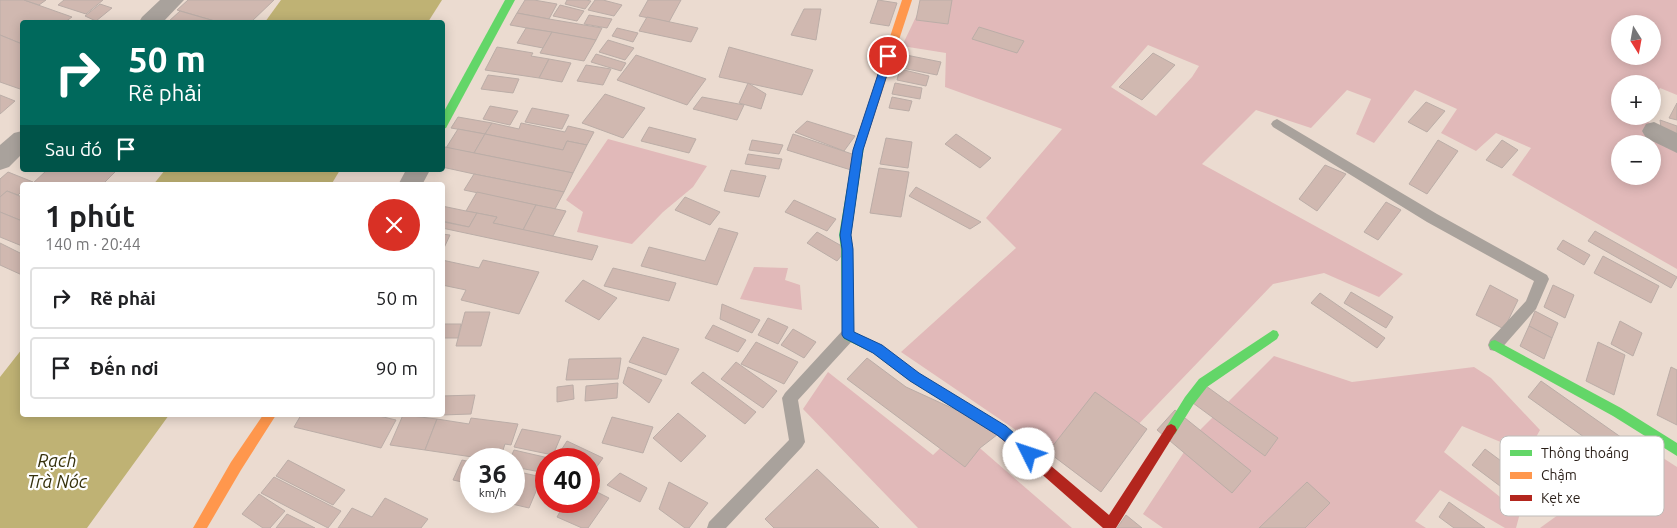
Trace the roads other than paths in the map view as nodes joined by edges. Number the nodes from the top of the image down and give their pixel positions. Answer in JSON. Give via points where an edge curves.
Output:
{"nodes":[{"id":1,"x":173,"y":0,"type":"edge"},
{"id":2,"x":510,"y":0,"type":"edge"},
{"id":3,"x":907,"y":0,"type":"edge"},
{"id":4,"x":152,"y":20,"type":"edge"},
{"id":5,"x":445,"y":119,"type":"edge"},
{"id":6,"x":1277,"y":124,"type":"dead end"},
{"id":7,"x":1654,"y":131,"type":"dead end"},
{"id":8,"x":20,"y":142,"type":"edge"},
{"id":9,"x":1677,"y":144,"type":"edge"},
{"id":10,"x":0,"y":160,"type":"edge"},
{"id":11,"x":848,"y":335,"type":"junction"},
{"id":12,"x":1273,"y":335,"type":"dead end"},
{"id":13,"x":1495,"y":345,"type":"joint"},
{"id":14,"x":269,"y":417,"type":"edge"},
{"id":15,"x":1655,"y":436,"type":"edge"},
{"id":16,"x":1664,"y":442,"type":"edge"},
{"id":17,"x":1677,"y":450,"type":"edge"},
{"id":18,"x":200,"y":528,"type":"edge"},
{"id":19,"x":715,"y":528,"type":"edge"}],
"edges":[{"from":1,"to":4,"type":"street"},
{"from":2,"to":5,"type":"street"},
{"from":3,"to":11,"type":"street","via":[[858,150],[845,235]]},
{"from":6,"to":13,"type":"lane","via":[[1432,218],[1542,279],[1531,306]]},
{"from":7,"to":9,"type":"street"},
{"from":8,"to":10,"type":"street"},
{"from":11,"to":12,"type":"street","via":[[877,349],[914,377],[1002,430],[1110,525],[1203,383]]},
{"from":11,"to":19,"type":"lane","via":[[790,398],[797,442]]},
{"from":13,"to":15,"type":"street"},
{"from":14,"to":18,"type":"street"},
{"from":16,"to":17,"type":"street"}]}
